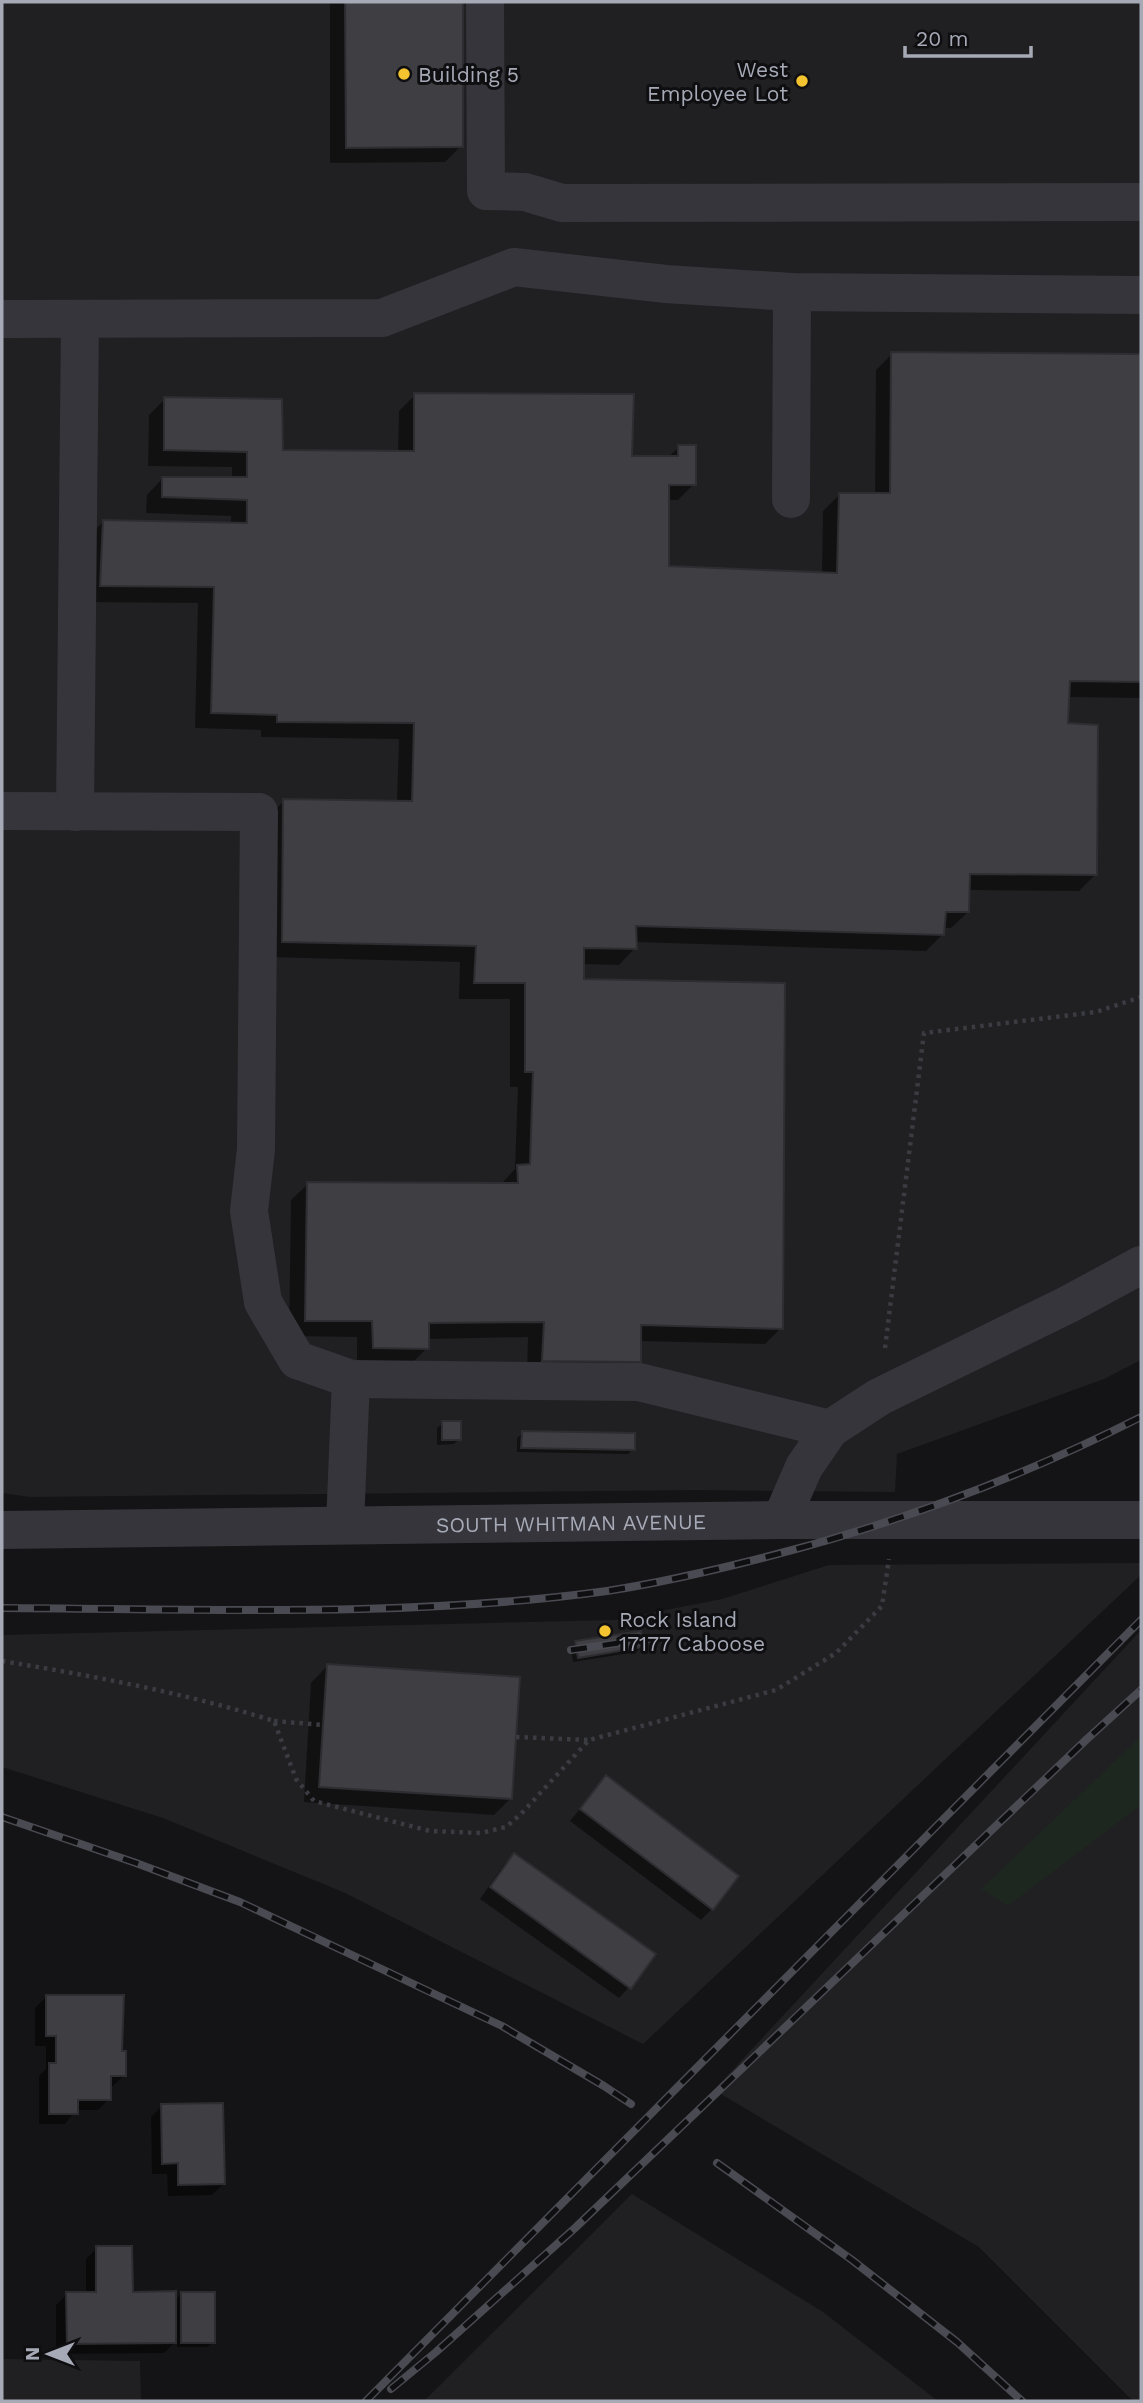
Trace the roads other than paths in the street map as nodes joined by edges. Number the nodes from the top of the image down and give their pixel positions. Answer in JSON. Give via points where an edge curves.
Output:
{"nodes":[{"id":1,"x":485,"y":2,"type":"edge"},
{"id":2,"x":1141,"y":202,"type":"edge"},
{"id":3,"x":792,"y":292,"type":"junction"},
{"id":4,"x":1141,"y":295,"type":"edge"},
{"id":5,"x":2,"y":319,"type":"edge"},
{"id":6,"x":80,"y":319,"type":"junction"},
{"id":7,"x":791,"y":499,"type":"dead end"},
{"id":8,"x":2,"y":811,"type":"edge"},
{"id":9,"x":75,"y":812,"type":"junction"},
{"id":10,"x":1141,"y":1265,"type":"edge"},
{"id":11,"x":351,"y":1379,"type":"junction"},
{"id":12,"x":830,"y":1429,"type":"junction"},
{"id":13,"x":781,"y":1520,"type":"junction"},
{"id":14,"x":1141,"y":1520,"type":"edge"},
{"id":15,"x":345,"y":1525,"type":"junction"},
{"id":16,"x":2,"y":1530,"type":"edge"}],
"edges":[{"from":1,"to":2,"type":"street","via":[[486,191],[525,192],[562,203]]},
{"from":3,"to":4,"type":"street"},
{"from":3,"to":6,"type":"street","via":[[514,267],[382,318]]},
{"from":3,"to":7,"type":"street"},
{"from":5,"to":6,"type":"street"},
{"from":6,"to":9,"type":"street"},
{"from":8,"to":9,"type":"street"},
{"from":9,"to":11,"type":"street","via":[[259,812],[256,1149],[249,1211],[263,1301],[297,1360]]},
{"from":10,"to":12,"type":"street","via":[[879,1397]]},
{"from":11,"to":12,"type":"street","via":[[639,1382]]},
{"from":11,"to":15,"type":"street"},
{"from":12,"to":13,"type":"street","via":[[804,1467]]},
{"from":13,"to":14,"type":"street","name":"SOUTH WHITMAN AVENUE"},
{"from":13,"to":15,"type":"street","name":"SOUTH WHITMAN AVENUE"},
{"from":15,"to":16,"type":"street","name":"SOUTH WHITMAN AVENUE"}]}
